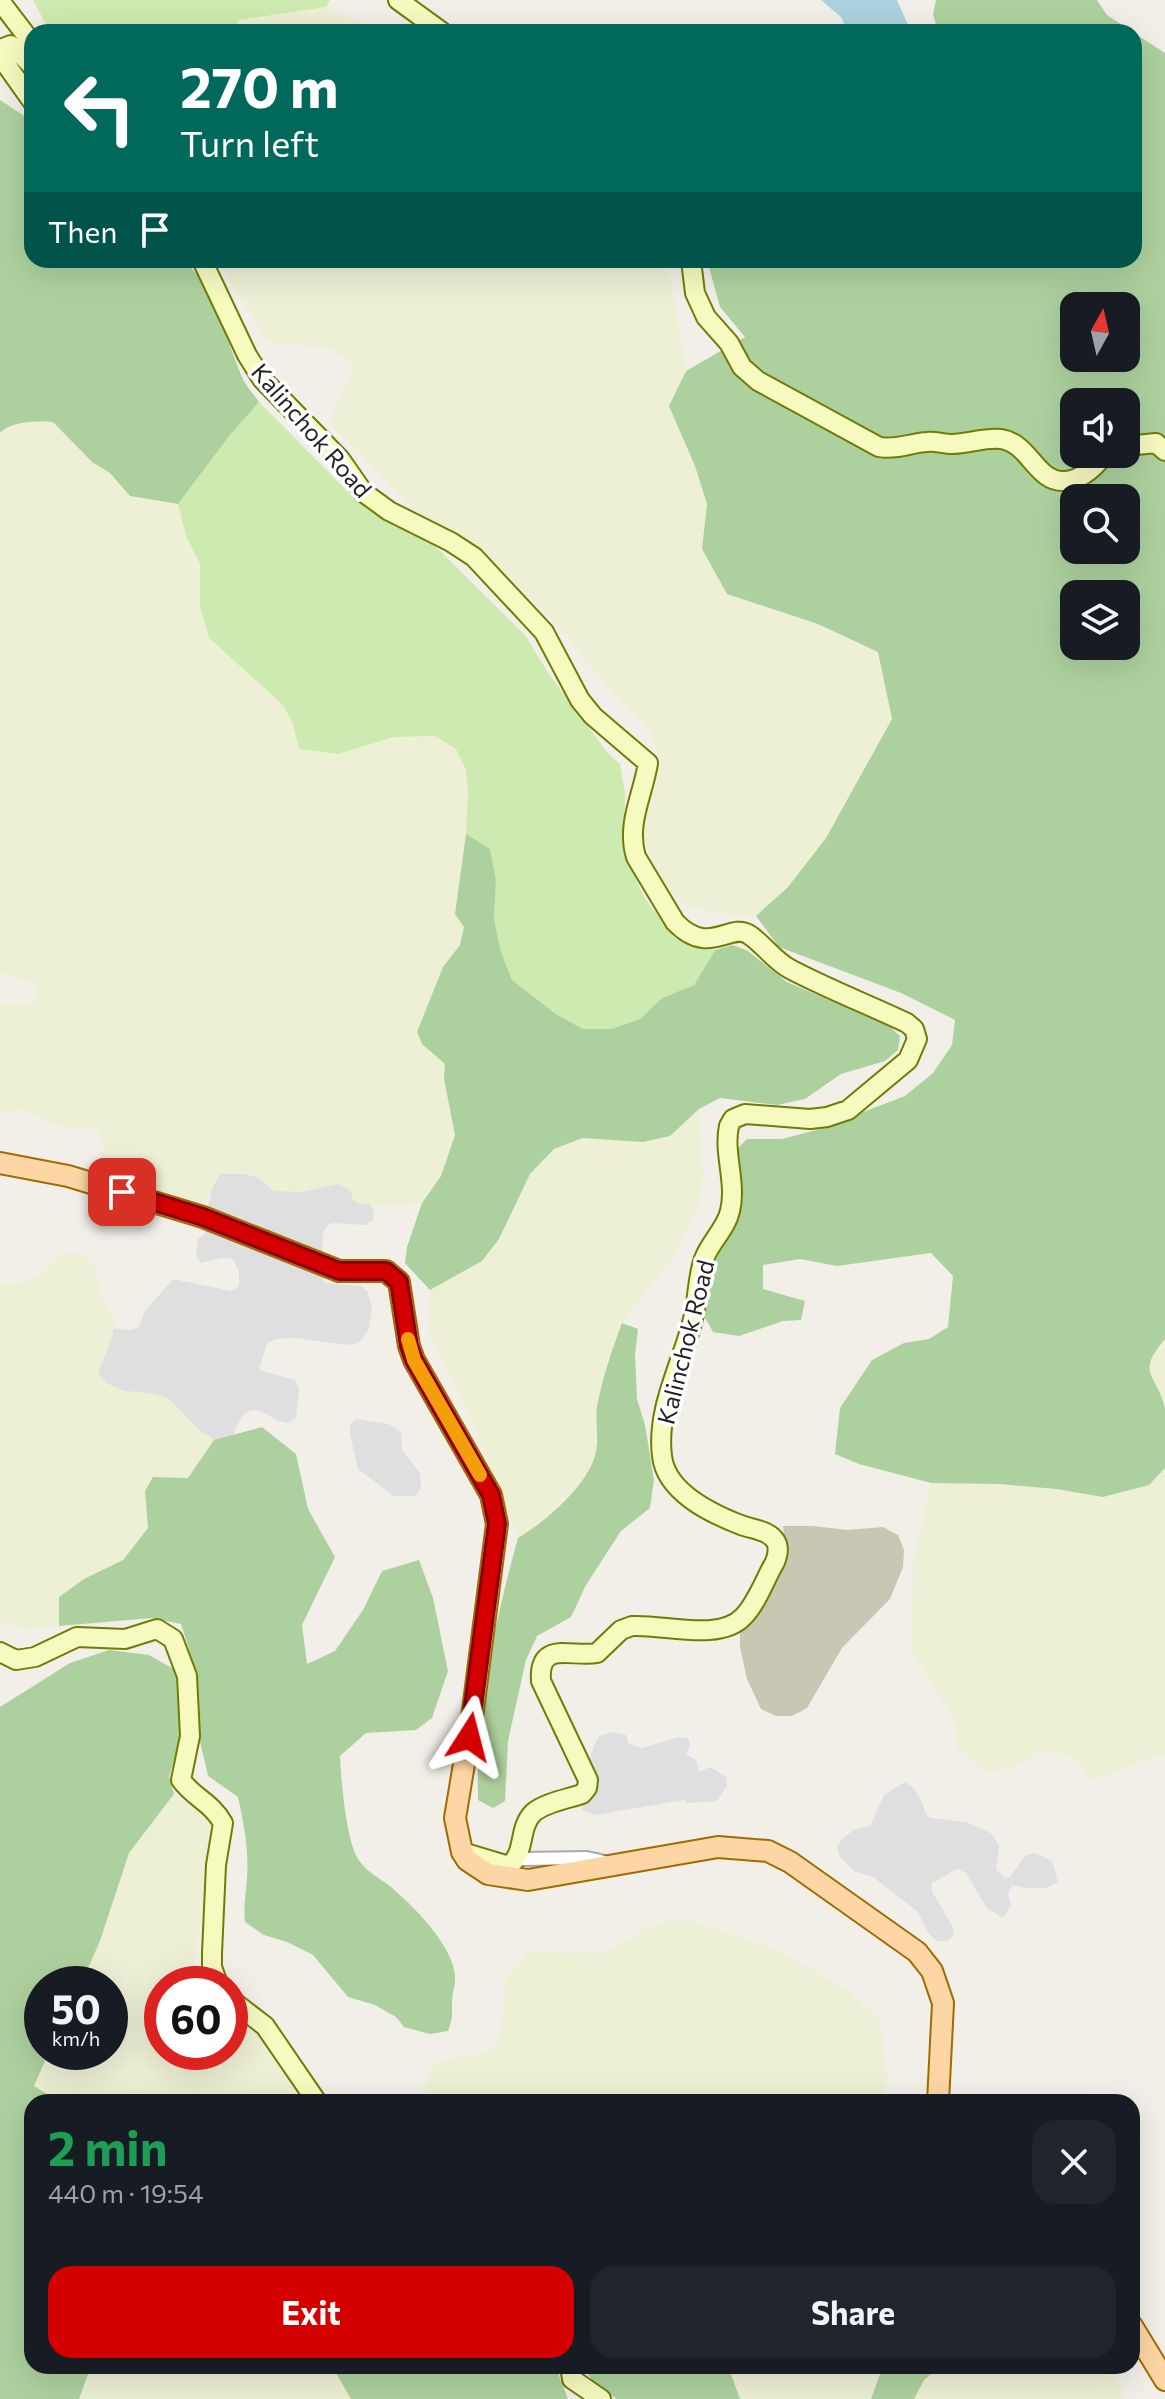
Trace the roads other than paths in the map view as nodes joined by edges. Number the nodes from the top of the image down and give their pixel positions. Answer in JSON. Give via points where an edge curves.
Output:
{"nodes":[{"id":1,"x":398,"y":0,"type":"edge"},
{"id":2,"x":0,"y":1,"type":"edge"},
{"id":3,"x":431,"y":24,"type":"edge"},
{"id":4,"x":24,"y":32,"type":"edge"},
{"id":5,"x":0,"y":53,"type":"edge"},
{"id":6,"x":24,"y":57,"type":"edge"},
{"id":7,"x":24,"y":89,"type":"edge"},
{"id":8,"x":206,"y":268,"type":"edge"},
{"id":9,"x":692,"y":268,"type":"edge"},
{"id":10,"x":1140,"y":445,"type":"edge"},
{"id":11,"x":1165,"y":451,"type":"edge"},
{"id":12,"x":1095,"y":468,"type":"edge"},
{"id":13,"x":0,"y":1163,"type":"edge"},
{"id":14,"x":0,"y":1652,"type":"edge"},
{"id":15,"x":462,"y":1852,"type":"junction"},
{"id":16,"x":513,"y":1863,"type":"junction"},
{"id":17,"x":618,"y":1865,"type":"junction"},
{"id":18,"x":212,"y":1966,"type":"edge"},
{"id":19,"x":248,"y":2013,"type":"edge"},
{"id":20,"x":312,"y":2094,"type":"edge"},
{"id":21,"x":938,"y":2094,"type":"edge"},
{"id":22,"x":1140,"y":2339,"type":"edge"},
{"id":23,"x":571,"y":2374,"type":"edge"},
{"id":24,"x":1165,"y":2380,"type":"edge"},
{"id":25,"x":601,"y":2399,"type":"edge"}],
"edges":[{"from":1,"to":3,"type":"street"},
{"from":2,"to":4,"type":"street"},
{"from":5,"to":6,"type":"street","via":[[6,46],[15,47]]},
{"from":5,"to":7,"type":"street"},
{"from":8,"to":16,"type":"street","name":"Kalinchok Road","via":[[262,379],[340,459],[363,492],[474,557],[544,632],[593,716],[648,763],[633,819],[632,846],[683,930],[704,939],[747,933],[789,968],[907,1023],[917,1039],[908,1060],[840,1114],[810,1119],[745,1114],[729,1126],[730,1210],[701,1268],[690,1332],[669,1394],[661,1453],[679,1490],[739,1525],[769,1534],[778,1555],[744,1616],[726,1628],[632,1626],[597,1653],[558,1652],[544,1660],[541,1681],[588,1784],[582,1794],[536,1810]]},
{"from":9,"to":12,"type":"street","via":[[706,317],[742,367],[758,381],[879,447],[1003,439],[1019,446],[1048,477],[1062,482]]},
{"from":10,"to":11,"type":"street","via":[[1156,443]]},
{"from":13,"to":15,"type":"main road","via":[[68,1176],[203,1217],[339,1271],[386,1271],[399,1282],[414,1360],[491,1495],[497,1524],[455,1818]]},
{"from":14,"to":18,"type":"street","via":[[16,1660],[77,1637],[125,1639],[157,1629],[173,1639],[187,1676],[190,1736],[181,1780],[213,1807],[223,1823]]},
{"from":15,"to":16,"type":"street","via":[[502,1866]]},
{"from":15,"to":17,"type":"main road","via":[[472,1865],[502,1878],[528,1880]]},
{"from":16,"to":17,"type":"street","via":[[587,1858]]},
{"from":17,"to":21,"type":"main road","via":[[718,1847],[768,1851],[872,1919],[917,1952],[938,1985],[943,2003]]},
{"from":19,"to":20,"type":"street","via":[[265,2026]]},
{"from":22,"to":24,"type":"main road"},
{"from":23,"to":25,"type":"street"}]}
